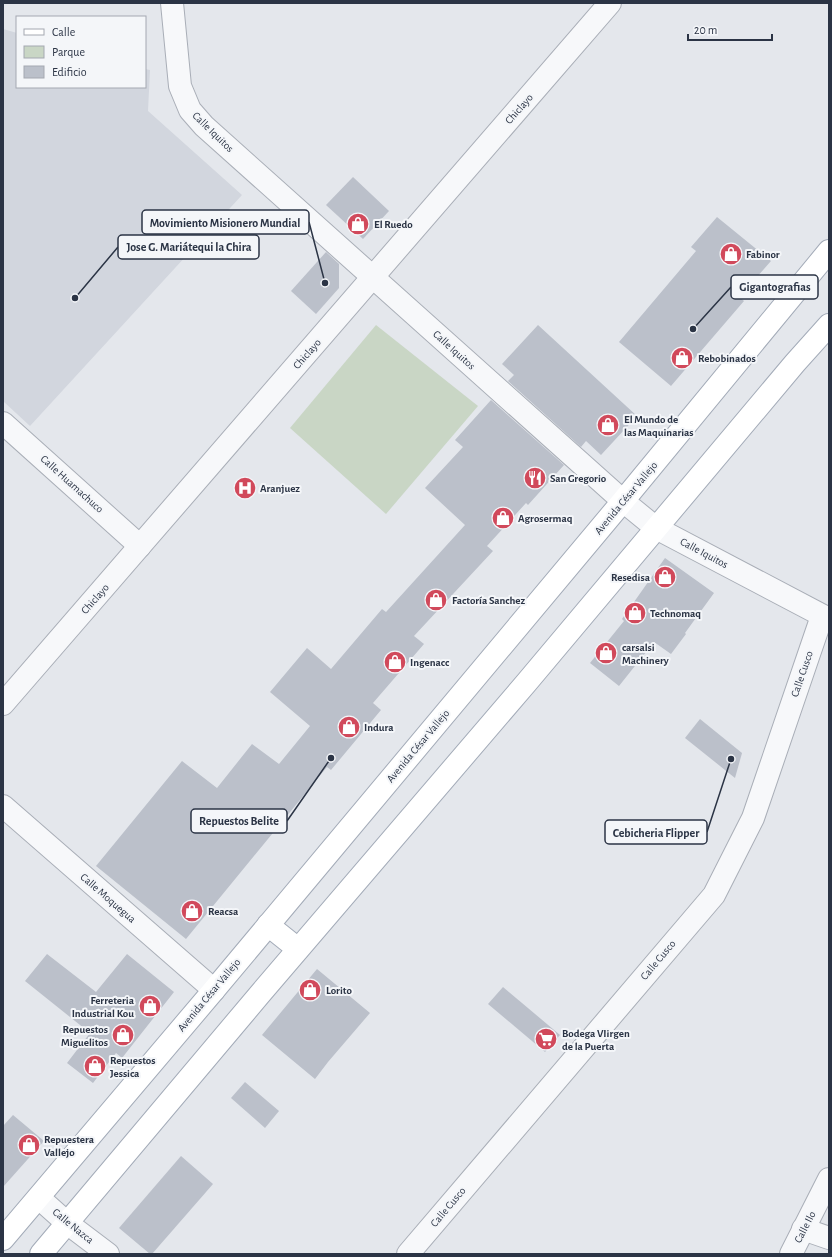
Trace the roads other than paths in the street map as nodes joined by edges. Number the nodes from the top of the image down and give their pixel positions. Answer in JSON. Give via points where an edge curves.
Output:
{"nodes":[{"id":1,"x":172,"y":3,"type":"edge"},
{"id":2,"x":610,"y":3,"type":"edge"},
{"id":3,"x":829,"y":251,"type":"edge"},
{"id":4,"x":373,"y":277,"type":"junction"},
{"id":5,"x":829,"y":325,"type":"edge"},
{"id":6,"x":3,"y":423,"type":"edge"},
{"id":7,"x":623,"y":501,"type":"junction"},
{"id":8,"x":656,"y":528,"type":"junction"},
{"id":9,"x":140,"y":546,"type":"junction"},
{"id":10,"x":826,"y":617,"type":"edge"},
{"id":11,"x":3,"y":704,"type":"edge"},
{"id":12,"x":3,"y":806,"type":"edge"},
{"id":13,"x":268,"y":925,"type":"junction"},
{"id":14,"x":298,"y":950,"type":"junction"},
{"id":15,"x":214,"y":990,"type":"junction"},
{"id":16,"x":829,"y":1179,"type":"edge"},
{"id":17,"x":39,"y":1198,"type":"junction"},
{"id":18,"x":67,"y":1222,"type":"junction"},
{"id":19,"x":803,"y":1230,"type":"junction"},
{"id":20,"x":829,"y":1238,"type":"edge"},
{"id":21,"x":3,"y":1240,"type":"edge"},
{"id":22,"x":41,"y":1254,"type":"edge"},
{"id":23,"x":108,"y":1254,"type":"edge"},
{"id":24,"x":408,"y":1254,"type":"edge"},
{"id":25,"x":791,"y":1254,"type":"edge"}],
"edges":[{"from":1,"to":4,"type":"street","name":"Calle Iquitos","via":[[180,86],[190,110],[204,126]]},
{"from":2,"to":4,"type":"street","name":"Chiclayo"},
{"from":3,"to":7,"type":"main road","name":"Avenida César Vallejo"},
{"from":4,"to":7,"type":"street","name":"Calle Iquitos"},
{"from":4,"to":9,"type":"street","name":"Chiclayo"},
{"from":5,"to":8,"type":"main road"},
{"from":6,"to":9,"type":"street","name":"Calle Huamachuco"},
{"from":7,"to":8,"type":"street","name":"Calle Iquitos"},
{"from":7,"to":13,"type":"main road","name":"Avenida César Vallejo"},
{"from":8,"to":10,"type":"street","name":"Calle Iquitos"},
{"from":8,"to":14,"type":"main road"},
{"from":9,"to":11,"type":"street","name":"Chiclayo"},
{"from":10,"to":24,"type":"street","name":"Calle Cusco","via":[[753,818],[714,895]]},
{"from":12,"to":15,"type":"street","name":"Calle Moquegua"},
{"from":13,"to":14,"type":"main road"},
{"from":13,"to":15,"type":"main road","name":"Avenida César Vallejo"},
{"from":14,"to":18,"type":"main road"},
{"from":15,"to":17,"type":"main road","name":"Avenida César Vallejo"},
{"from":16,"to":19,"type":"street","name":"Calle Ilo"},
{"from":17,"to":18,"type":"street","name":"Calle Nazca"},
{"from":17,"to":21,"type":"main road","name":"Avenida César Vallejo"},
{"from":18,"to":22,"type":"main road"},
{"from":18,"to":23,"type":"street","name":"Calle Nazca"},
{"from":19,"to":20,"type":"street"},
{"from":19,"to":25,"type":"street","name":"Calle Ilo"}]}
